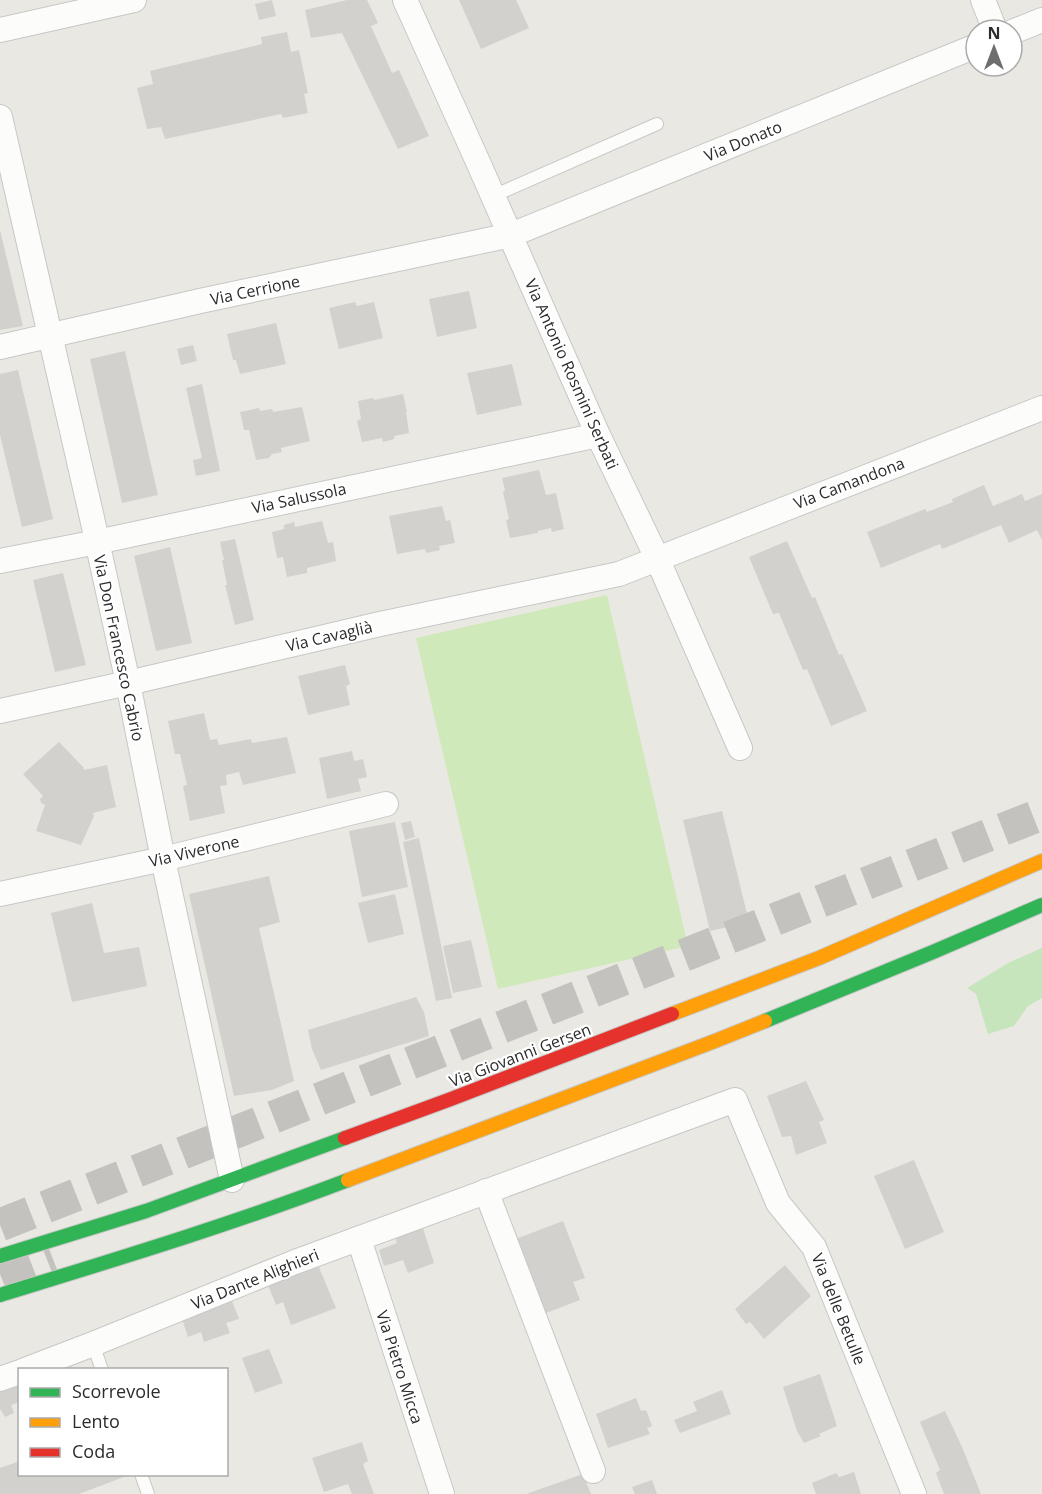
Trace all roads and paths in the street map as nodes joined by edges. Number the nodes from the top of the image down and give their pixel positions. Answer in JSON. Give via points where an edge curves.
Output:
{"nodes":[{"id":1,"x":134,"y":0,"type":"edge"},
{"id":2,"x":405,"y":0,"type":"edge"},
{"id":3,"x":983,"y":0,"type":"edge"},
{"id":4,"x":990,"y":18,"type":"edge"},
{"id":5,"x":1042,"y":20,"type":"edge"},
{"id":6,"x":1024,"y":27,"type":"edge"},
{"id":7,"x":0,"y":30,"type":"edge"},
{"id":8,"x":964,"y":51,"type":"edge"},
{"id":9,"x":0,"y":117,"type":"edge"},
{"id":10,"x":657,"y":124,"type":"dead end"},
{"id":11,"x":493,"y":196,"type":"junction"},
{"id":12,"x":511,"y":236,"type":"junction"},
{"id":13,"x":51,"y":337,"type":"junction"},
{"id":14,"x":0,"y":347,"type":"edge"},
{"id":15,"x":1042,"y":408,"type":"edge"},
{"id":16,"x":598,"y":435,"type":"junction"},
{"id":17,"x":97,"y":542,"type":"junction"},
{"id":18,"x":657,"y":558,"type":"junction"},
{"id":19,"x":0,"y":561,"type":"edge"},
{"id":20,"x":128,"y":683,"type":"junction"},
{"id":21,"x":0,"y":711,"type":"edge"},
{"id":22,"x":740,"y":748,"type":"dead end"},
{"id":23,"x":386,"y":804,"type":"dead end"},
{"id":24,"x":163,"y":859,"type":"junction"},
{"id":25,"x":1042,"y":861,"type":"edge"},
{"id":26,"x":0,"y":894,"type":"edge"},
{"id":27,"x":1042,"y":905,"type":"edge"},
{"id":28,"x":735,"y":1100,"type":"joint"},
{"id":29,"x":232,"y":1180,"type":"junction"},
{"id":30,"x":486,"y":1191,"type":"junction"},
{"id":31,"x":359,"y":1239,"type":"junction"},
{"id":32,"x":0,"y":1256,"type":"edge"},
{"id":33,"x":0,"y":1295,"type":"edge"},
{"id":34,"x":93,"y":1344,"type":"junction"},
{"id":35,"x":30,"y":1368,"type":"edge"},
{"id":36,"x":101,"y":1368,"type":"edge"},
{"id":37,"x":18,"y":1373,"type":"edge"},
{"id":38,"x":0,"y":1379,"type":"edge"},
{"id":39,"x":593,"y":1471,"type":"dead end"},
{"id":40,"x":142,"y":1476,"type":"edge"},
{"id":41,"x":148,"y":1494,"type":"edge"},
{"id":42,"x":442,"y":1494,"type":"edge"},
{"id":43,"x":914,"y":1494,"type":"edge"}],
"edges":[{"from":1,"to":7,"type":"street"},
{"from":2,"to":11,"type":"street","name":"Via Antonio Rosmini Serbati"},
{"from":3,"to":4,"type":"street"},
{"from":5,"to":6,"type":"street"},
{"from":8,"to":12,"type":"street","name":"Via Donato"},
{"from":9,"to":13,"type":"street","name":"Via Don Francesco Cabrio"},
{"from":10,"to":11,"type":"lane"},
{"from":11,"to":12,"type":"street","name":"Via Antonio Rosmini Serbati"},
{"from":12,"to":13,"type":"street","name":"Via Cerrione","via":[[200,301]]},
{"from":12,"to":16,"type":"street","name":"Via Antonio Rosmini Serbati"},
{"from":13,"to":14,"type":"street","name":"Via Cerrione"},
{"from":13,"to":17,"type":"street","name":"Via Don Francesco Cabrio"},
{"from":15,"to":18,"type":"street","name":"Via Camandona"},
{"from":16,"to":17,"type":"street","name":"Via Salussola"},
{"from":16,"to":18,"type":"street","name":"Via Antonio Rosmini Serbati"},
{"from":17,"to":19,"type":"street","name":"Via Salussola"},
{"from":17,"to":20,"type":"street","name":"Via Don Francesco Cabrio"},
{"from":18,"to":20,"type":"street","name":"Via Cavaglià","via":[[619,574]]},
{"from":18,"to":22,"type":"street","name":"Via Antonio Rosmini Serbati"},
{"from":20,"to":21,"type":"street","name":"Via Cavaglià"},
{"from":20,"to":24,"type":"street","name":"Via Don Francesco Cabrio"},
{"from":23,"to":24,"type":"street","name":"Via Viverone"},
{"from":24,"to":26,"type":"street","name":"Via Viverone"},
{"from":24,"to":29,"type":"street","name":"Via Don Francesco Cabrio"},
{"from":25,"to":29,"type":"street","name":"Via Giovanni Gersen","via":[[819,958]]},
{"from":27,"to":33,"type":"street","via":[[715,1041],[291,1202]]},
{"from":28,"to":30,"type":"street","name":"Via Dante Alighieri"},
{"from":28,"to":43,"type":"street","name":"Via delle Betulle","via":[[778,1203],[814,1247]]},
{"from":29,"to":32,"type":"street","name":"Via Giovanni Gersen"},
{"from":30,"to":31,"type":"street","name":"Via Dante Alighieri"},
{"from":30,"to":39,"type":"street"},
{"from":31,"to":34,"type":"street","name":"Via Dante Alighieri"},
{"from":31,"to":42,"type":"street","name":"Via Pietro Micca"},
{"from":34,"to":35,"type":"street","name":"Via Dante Alighieri"},
{"from":34,"to":36,"type":"lane"},
{"from":37,"to":38,"type":"street"},
{"from":40,"to":41,"type":"lane"}]}
